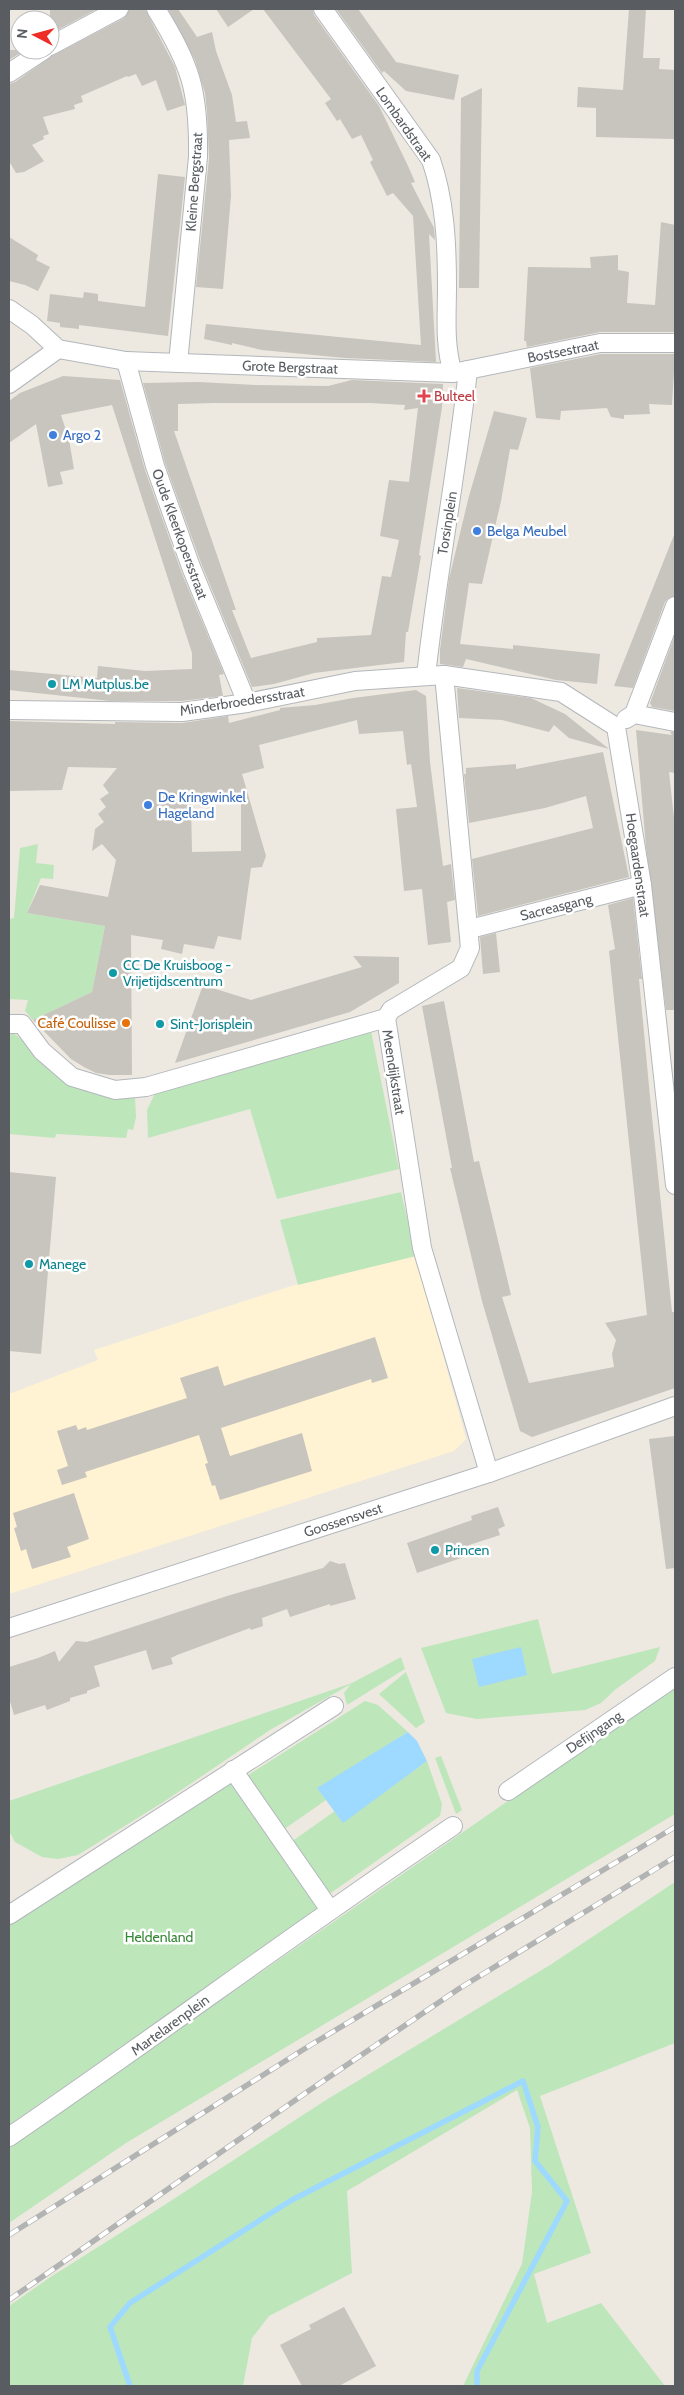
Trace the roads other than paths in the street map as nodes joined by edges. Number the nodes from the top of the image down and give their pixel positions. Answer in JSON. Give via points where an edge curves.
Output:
{"nodes":[{"id":1,"x":119,"y":9,"type":"edge"},
{"id":2,"x":156,"y":9,"type":"edge"},
{"id":3,"x":323,"y":9,"type":"edge"},
{"id":4,"x":60,"y":41,"type":"edge"},
{"id":5,"x":29,"y":60,"type":"edge"},
{"id":6,"x":9,"y":73,"type":"edge"},
{"id":7,"x":9,"y":309,"type":"edge"},
{"id":8,"x":675,"y":343,"type":"edge"},
{"id":9,"x":58,"y":349,"type":"junction"},
{"id":10,"x":126,"y":361,"type":"junction"},
{"id":11,"x":178,"y":363,"type":"junction"},
{"id":12,"x":460,"y":372,"type":"junction"},
{"id":13,"x":9,"y":384,"type":"edge"},
{"id":14,"x":675,"y":606,"type":"edge"},
{"id":15,"x":444,"y":675,"type":"junction"},
{"id":16,"x":426,"y":676,"type":"junction"},
{"id":17,"x":247,"y":703,"type":"junction"},
{"id":18,"x":9,"y":710,"type":"edge"},
{"id":19,"x":634,"y":714,"type":"junction"},
{"id":20,"x":675,"y":722,"type":"edge"},
{"id":21,"x":616,"y":727,"type":"junction"},
{"id":22,"x":642,"y":885,"type":"junction"},
{"id":23,"x":470,"y":929,"type":"junction"},
{"id":24,"x":386,"y":1018,"type":"junction"},
{"id":25,"x":9,"y":1024,"type":"edge"},
{"id":26,"x":675,"y":1186,"type":"edge"},
{"id":27,"x":675,"y":1406,"type":"edge"},
{"id":28,"x":489,"y":1473,"type":"junction"},
{"id":29,"x":9,"y":1628,"type":"edge"},
{"id":30,"x":675,"y":1677,"type":"edge"},
{"id":31,"x":334,"y":1706,"type":"dead end"},
{"id":32,"x":233,"y":1770,"type":"junction"},
{"id":33,"x":511,"y":1789,"type":"dead end"},
{"id":34,"x":453,"y":1826,"type":"dead end"},
{"id":35,"x":330,"y":1910,"type":"junction"},
{"id":36,"x":9,"y":1915,"type":"edge"},
{"id":37,"x":9,"y":2137,"type":"edge"}],
"edges":[{"from":1,"to":4,"type":"street"},
{"from":2,"to":11,"type":"street","name":"Kleine Bergstraat","via":[[180,48],[190,73],[199,126]]},
{"from":3,"to":12,"type":"street","name":"Lombardstraat","via":[[431,160],[440,186],[447,263],[447,353]]},
{"from":5,"to":6,"type":"street"},
{"from":7,"to":9,"type":"street"},
{"from":8,"to":12,"type":"street","name":"Bostsestraat","via":[[600,343]]},
{"from":9,"to":10,"type":"street","name":"Grote Bergstraat"},
{"from":9,"to":13,"type":"street"},
{"from":10,"to":11,"type":"street","name":"Grote Bergstraat"},
{"from":10,"to":17,"type":"street","name":"Oude Kleerkopersstraat","via":[[155,466],[191,567]]},
{"from":11,"to":12,"type":"street","name":"Grote Bergstraat"},
{"from":12,"to":16,"type":"street","name":"Torsinplein","via":[[461,436],[431,622]]},
{"from":14,"to":19,"type":"street"},
{"from":15,"to":16,"type":"street","name":"Minderbroedersstraat"},
{"from":15,"to":21,"type":"street","via":[[561,692]]},
{"from":15,"to":23,"type":"street","name":"Meendijkstraat"},
{"from":16,"to":17,"type":"street","name":"Minderbroedersstraat","via":[[355,681]]},
{"from":17,"to":18,"type":"street","name":"Minderbroedersstraat","via":[[182,712]]},
{"from":19,"to":20,"type":"street"},
{"from":19,"to":21,"type":"street"},
{"from":21,"to":22,"type":"street","name":"Hoegaardenstraat"},
{"from":22,"to":23,"type":"street","name":"Sacreasgang"},
{"from":22,"to":26,"type":"street","name":"Hoegaardenstraat"},
{"from":23,"to":24,"type":"street","name":"Meendijkstraat","via":[[470,948],[461,968],[391,1010]]},
{"from":24,"to":25,"type":"street","via":[[146,1087],[115,1090],[72,1077],[42,1051],[22,1024]]},
{"from":24,"to":28,"type":"street","name":"Meendijkstraat","via":[[422,1248]]},
{"from":27,"to":28,"type":"street","name":"Goossensvest"},
{"from":28,"to":29,"type":"street","name":"Goossensvest"},
{"from":30,"to":33,"type":"street","name":"Defijngang"},
{"from":31,"to":32,"type":"street"},
{"from":32,"to":35,"type":"street"},
{"from":32,"to":36,"type":"street"},
{"from":34,"to":35,"type":"street","name":"Martelarenplein"},
{"from":35,"to":37,"type":"street","name":"Martelarenplein"}]}
